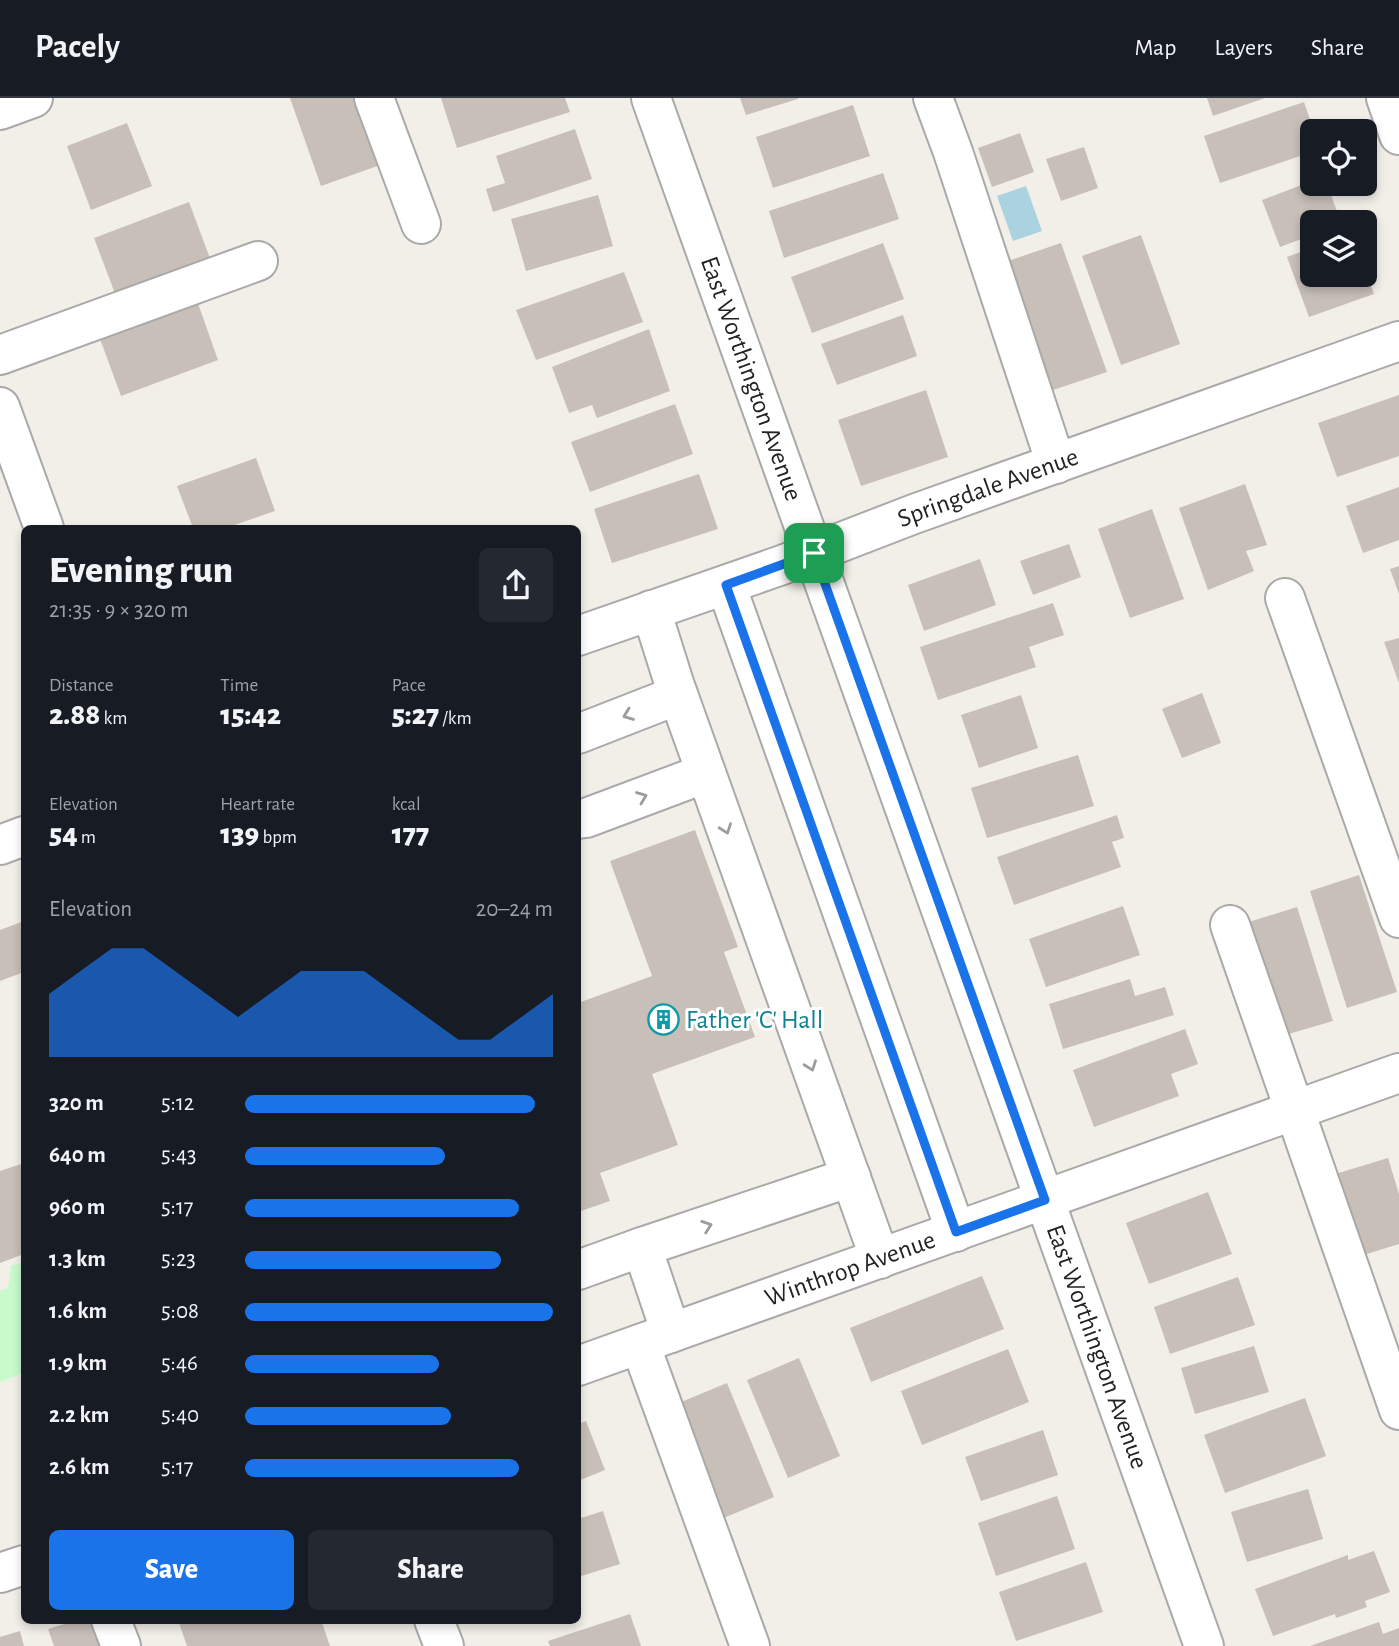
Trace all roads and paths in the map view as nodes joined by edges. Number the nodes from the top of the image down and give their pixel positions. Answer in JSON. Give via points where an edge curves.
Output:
{"nodes":[{"id":1,"x":33,"y":98,"type":"edge"},
{"id":2,"x":374,"y":98,"type":"edge"},
{"id":3,"x":651,"y":98,"type":"edge"},
{"id":4,"x":933,"y":98,"type":"edge"},
{"id":5,"x":1385,"y":98,"type":"edge"},
{"id":6,"x":0,"y":110,"type":"edge"},
{"id":7,"x":1399,"y":135,"type":"edge"},
{"id":8,"x":421,"y":224,"type":"dead end"},
{"id":9,"x":258,"y":261,"type":"dead end"},
{"id":10,"x":1399,"y":341,"type":"edge"},
{"id":11,"x":0,"y":355,"type":"edge"},
{"id":12,"x":0,"y":407,"type":"edge"},
{"id":13,"x":1056,"y":464,"type":"junction"},
{"id":14,"x":43,"y":525,"type":"edge"},
{"id":15,"x":814,"y":553,"type":"junction"},
{"id":16,"x":726,"y":585,"type":"junction"},
{"id":17,"x":1285,"y":598,"type":"dead end"},
{"id":18,"x":651,"y":610,"type":"junction"},
{"id":19,"x":581,"y":635,"type":"edge"},
{"id":20,"x":678,"y":695,"type":"junction"},
{"id":21,"x":581,"y":733,"type":"edge"},
{"id":22,"x":706,"y":773,"type":"junction"},
{"id":23,"x":581,"y":819,"type":"edge"},
{"id":24,"x":21,"y":837,"type":"edge"},
{"id":25,"x":0,"y":845,"type":"edge"},
{"id":26,"x":1399,"y":918,"type":"edge"},
{"id":27,"x":1230,"y":925,"type":"dead end"},
{"id":28,"x":1399,"y":1073,"type":"edge"},
{"id":29,"x":1295,"y":1111,"type":"junction"},
{"id":30,"x":851,"y":1177,"type":"junction"},
{"id":31,"x":1045,"y":1200,"type":"junction"},
{"id":32,"x":956,"y":1232,"type":"junction"},
{"id":33,"x":642,"y":1247,"type":"junction"},
{"id":34,"x":880,"y":1259,"type":"junction"},
{"id":35,"x":581,"y":1269,"type":"edge"},
{"id":36,"x":655,"y":1339,"type":"junction"},
{"id":37,"x":581,"y":1365,"type":"edge"},
{"id":38,"x":1399,"y":1410,"type":"edge"},
{"id":39,"x":21,"y":1566,"type":"edge"},
{"id":40,"x":0,"y":1573,"type":"edge"},
{"id":41,"x":113,"y":1624,"type":"edge"},
{"id":42,"x":436,"y":1624,"type":"edge"},
{"id":43,"x":121,"y":1646,"type":"edge"},
{"id":44,"x":444,"y":1646,"type":"edge"},
{"id":45,"x":750,"y":1646,"type":"edge"},
{"id":46,"x":1204,"y":1646,"type":"edge"}],
"edges":[{"from":1,"to":6,"type":"street"},
{"from":2,"to":8,"type":"street"},
{"from":3,"to":15,"type":"street","name":"East Worthington Avenue"},
{"from":4,"to":13,"type":"street"},
{"from":5,"to":7,"type":"street"},
{"from":9,"to":11,"type":"street"},
{"from":10,"to":13,"type":"street","name":"Springdale Avenue"},
{"from":12,"to":14,"type":"street"},
{"from":13,"to":15,"type":"street","name":"Springdale Avenue"},
{"from":15,"to":16,"type":"street","name":"Springdale Avenue"},
{"from":15,"to":31,"type":"street","name":"East Worthington Avenue"},
{"from":16,"to":18,"type":"street","name":"Springdale Avenue"},
{"from":16,"to":32,"type":"street"},
{"from":17,"to":26,"type":"street"},
{"from":18,"to":19,"type":"street","name":"Springdale Avenue"},
{"from":18,"to":20,"type":"street"},
{"from":20,"to":21,"type":"street","one_way":true},
{"from":20,"to":22,"type":"street"},
{"from":23,"to":22,"type":"street","one_way":true},
{"from":22,"to":30,"type":"street","one_way":true},
{"from":24,"to":25,"type":"street"},
{"from":27,"to":29,"type":"street"},
{"from":28,"to":29,"type":"street","name":"Winthrop Avenue"},
{"from":29,"to":31,"type":"street","name":"Winthrop Avenue"},
{"from":29,"to":38,"type":"street"},
{"from":33,"to":30,"type":"street","one_way":true},
{"from":30,"to":34,"type":"street"},
{"from":31,"to":32,"type":"street","name":"Winthrop Avenue"},
{"from":31,"to":46,"type":"street","name":"East Worthington Avenue"},
{"from":32,"to":34,"type":"street","name":"Winthrop Avenue"},
{"from":33,"to":35,"type":"street"},
{"from":33,"to":36,"type":"street"},
{"from":34,"to":36,"type":"street","name":"Winthrop Avenue"},
{"from":36,"to":37,"type":"street","name":"Winthrop Avenue"},
{"from":36,"to":45,"type":"street"},
{"from":39,"to":40,"type":"street"},
{"from":41,"to":43,"type":"street"},
{"from":42,"to":44,"type":"street"}]}
